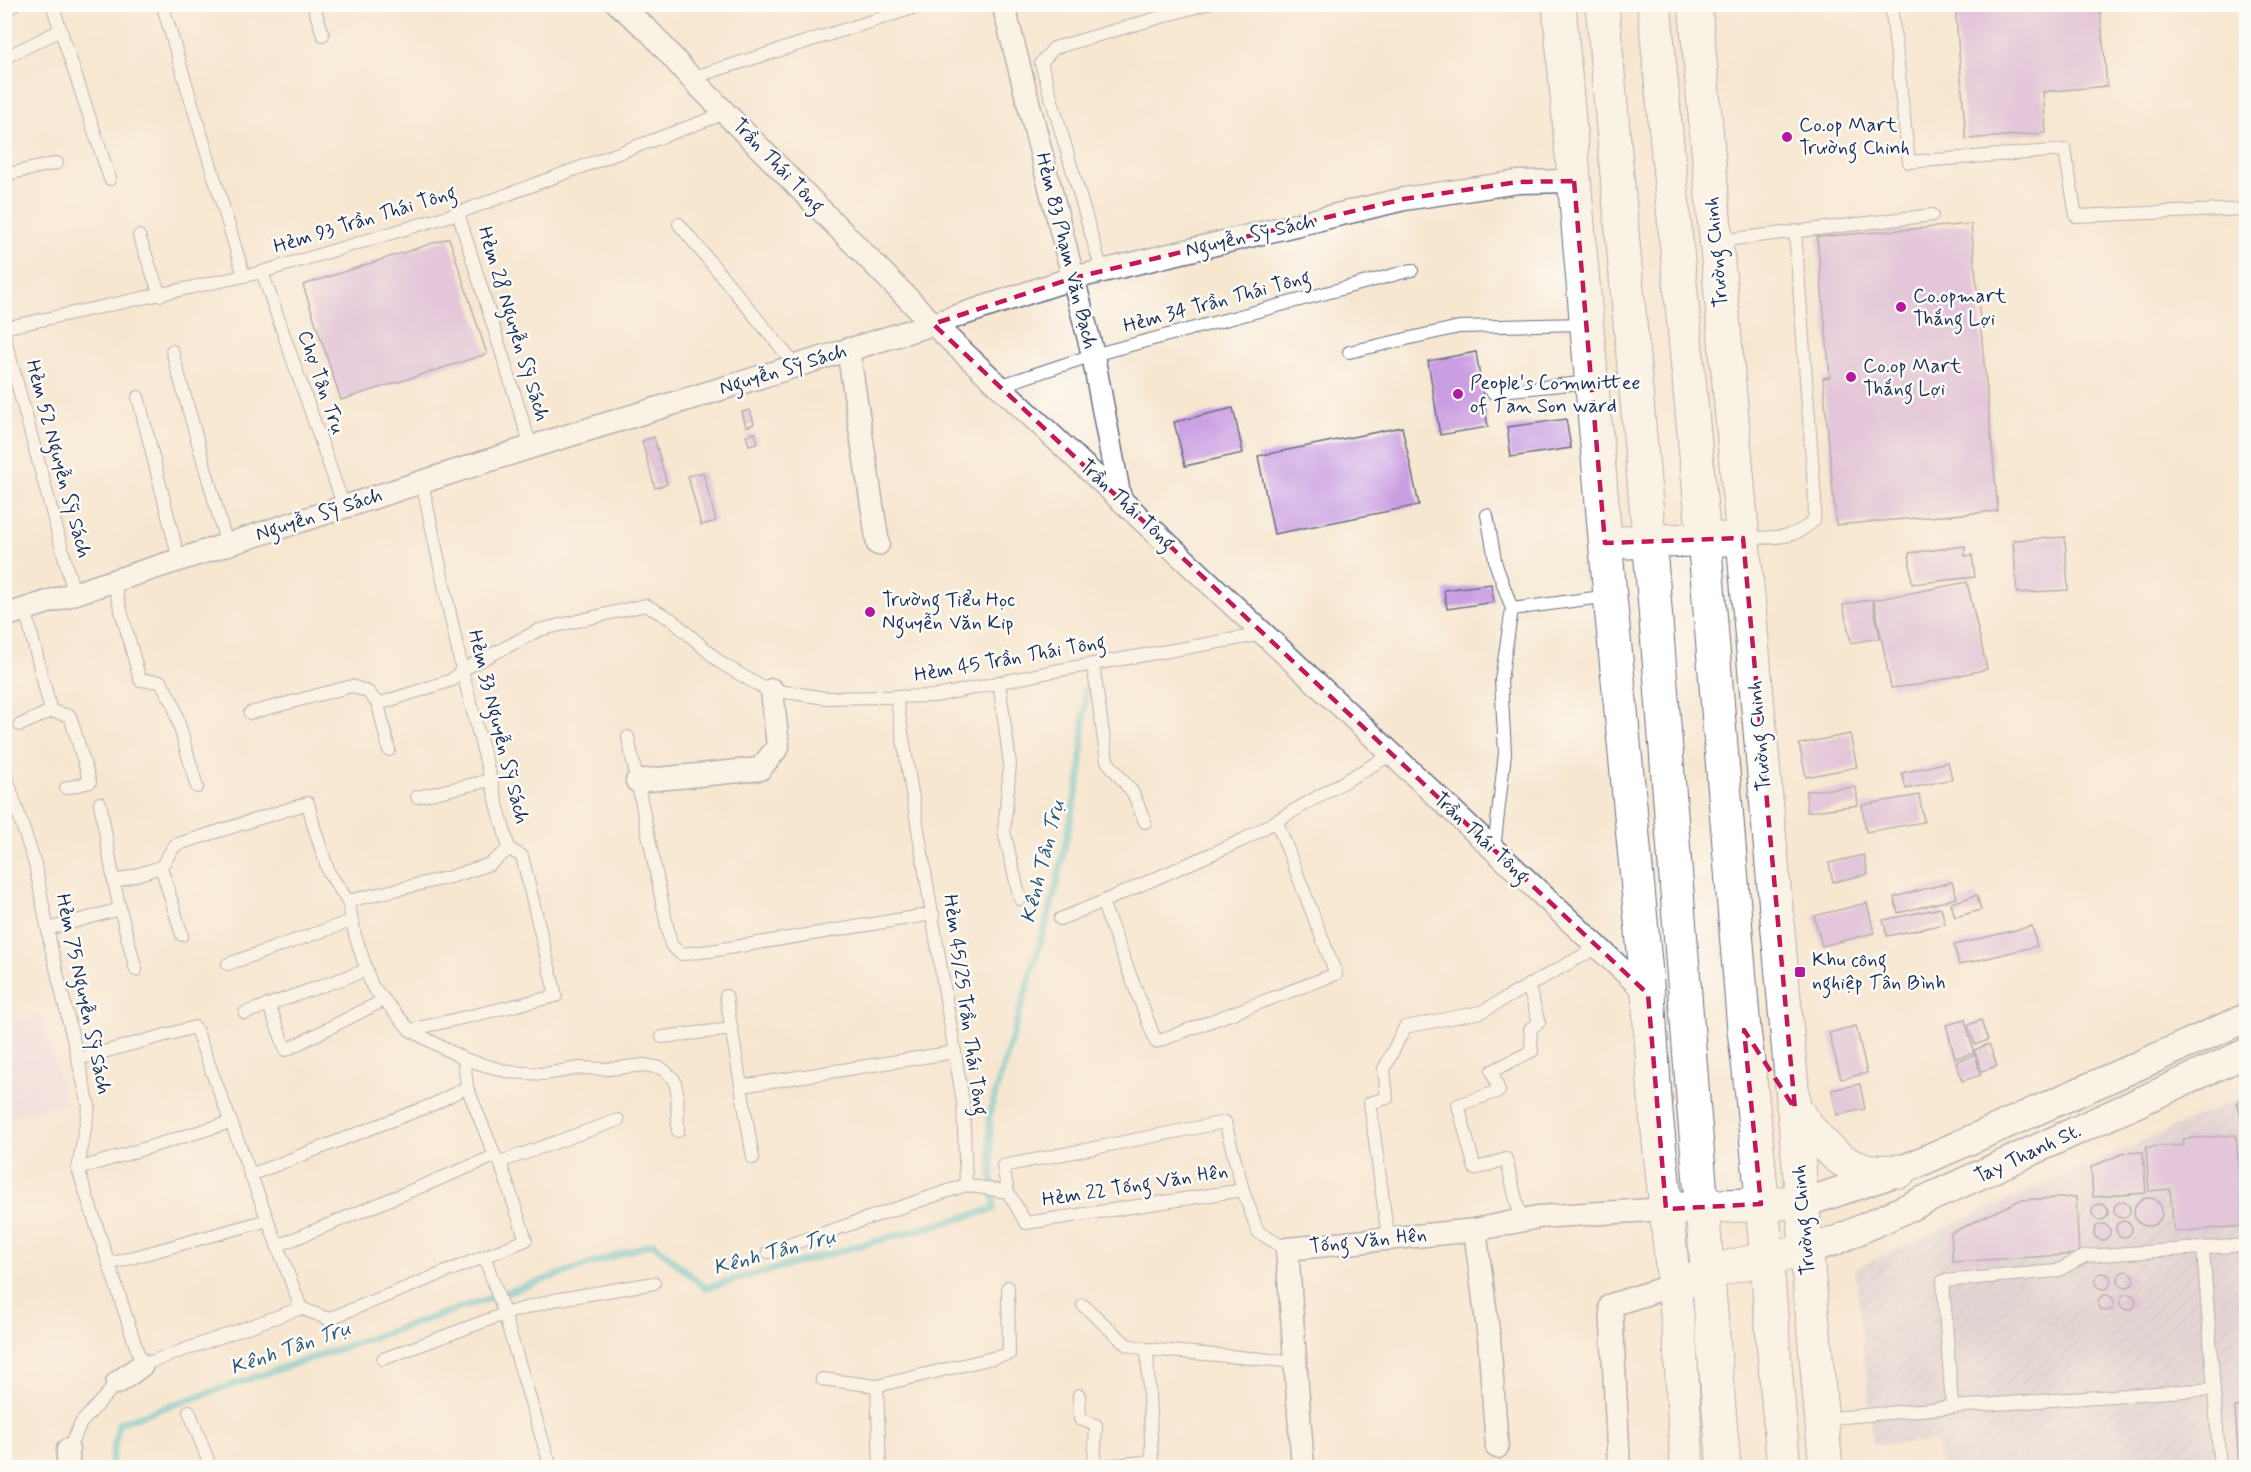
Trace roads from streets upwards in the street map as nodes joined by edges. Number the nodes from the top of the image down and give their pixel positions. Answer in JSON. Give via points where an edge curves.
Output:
{"nodes":[{"id":1,"x":618,"y":4,"type":"edge"},
{"id":2,"x":1003,"y":4,"type":"edge"},
{"id":3,"x":1559,"y":4,"type":"edge"},
{"id":4,"x":1602,"y":4,"type":"edge"},
{"id":5,"x":1654,"y":4,"type":"edge"},
{"id":6,"x":1695,"y":4,"type":"edge"},
{"id":7,"x":1574,"y":181,"type":"junction"},
{"id":8,"x":1073,"y":278,"type":"junction"},
{"id":9,"x":933,"y":324,"type":"junction"},
{"id":10,"x":848,"y":349,"type":"junction"},
{"id":11,"x":1120,"y":499,"type":"junction"},
{"id":12,"x":1743,"y":538,"type":"junction"},
{"id":13,"x":1704,"y":540,"type":"junction"},
{"id":14,"x":1649,"y":542,"type":"junction"},
{"id":15,"x":1605,"y":543,"type":"junction"},
{"id":16,"x":878,"y":544,"type":"dead end"},
{"id":17,"x":15,"y":612,"type":"edge"},
{"id":18,"x":772,"y":690,"type":"road end"},
{"id":19,"x":637,"y":781,"type":"road end"},
{"id":20,"x":1647,"y":994,"type":"junction"},
{"id":21,"x":2247,"y":1018,"type":"edge"},
{"id":22,"x":1744,"y":1030,"type":"junction"},
{"id":23,"x":2247,"y":1053,"type":"edge"},
{"id":24,"x":1795,"y":1109,"type":"junction"},
{"id":25,"x":1899,"y":1172,"type":"junction"},
{"id":26,"x":1803,"y":1202,"type":"junction"},
{"id":27,"x":1761,"y":1204,"type":"junction"},
{"id":28,"x":1702,"y":1207,"type":"junction"},
{"id":29,"x":1666,"y":1209,"type":"junction"},
{"id":30,"x":1475,"y":1230,"type":"junction"},
{"id":31,"x":1807,"y":1249,"type":"junction"},
{"id":32,"x":1766,"y":1259,"type":"junction"},
{"id":33,"x":1708,"y":1274,"type":"junction"},
{"id":34,"x":1674,"y":1285,"type":"junction"},
{"id":35,"x":142,"y":1365,"type":"road end"},
{"id":36,"x":117,"y":1383,"type":"road end"},
{"id":37,"x":1497,"y":1447,"type":"dead end"},
{"id":38,"x":1304,"y":1467,"type":"edge"},
{"id":39,"x":1619,"y":1467,"type":"edge"},
{"id":40,"x":1687,"y":1467,"type":"edge"},
{"id":41,"x":1724,"y":1467,"type":"edge"},
{"id":42,"x":1784,"y":1467,"type":"edge"},
{"id":43,"x":1826,"y":1467,"type":"edge"}],
"edges":[{"from":1,"to":9,"type":"street","name":"Trần Thái Tông","via":[[650,32]]},
{"from":2,"to":8,"type":"street","name":"Hẻm 83 Phạm Văn Bạch"},
{"from":3,"to":7,"type":"main road"},
{"from":4,"to":14,"type":"main road"},
{"from":5,"to":13,"type":"main road","name":"Trường Chinh"},
{"from":6,"to":12,"type":"main road","name":"Trường Chinh"},
{"from":7,"to":8,"type":"street","name":"Nguyễn Sỹ Sách","via":[[1518,182],[1404,199]]},
{"from":7,"to":15,"type":"main road"},
{"from":8,"to":9,"type":"street","name":"Nguyễn Sỹ Sách"},
{"from":8,"to":11,"type":"street","name":"Hẻm 83 Phạm Văn Bạch","via":[[1093,355]]},
{"from":9,"to":10,"type":"street","name":"Nguyễn Sỹ Sách"},
{"from":9,"to":11,"type":"street","name":"Trần Thái Tông"},
{"from":10,"to":16,"type":"street"},
{"from":10,"to":17,"type":"street","name":"Nguyễn Sỹ Sách"},
{"from":11,"to":20,"type":"street","name":"Trần Thái Tông"},
{"from":12,"to":13,"type":"main road"},
{"from":12,"to":24,"type":"main road","name":"Trường Chinh"},
{"from":13,"to":14,"type":"main road"},
{"from":13,"to":22,"type":"main road","name":"Trường Chinh"},
{"from":14,"to":15,"type":"main road"},
{"from":14,"to":28,"type":"main road"},
{"from":15,"to":20,"type":"main road"},
{"from":18,"to":19,"type":"street","via":[[778,747],[760,769]]},
{"from":20,"to":29,"type":"main road"},
{"from":21,"to":25,"type":"street","name":"Tay Thanh St."},
{"from":22,"to":24,"type":"main road"},
{"from":22,"to":27,"type":"main road","name":"Trường Chinh"},
{"from":23,"to":31,"type":"street","name":"Tay Thanh St.","via":[[1835,1241]]},
{"from":24,"to":25,"type":"main road","via":[[1825,1146],[1843,1160],[1864,1170]]},
{"from":24,"to":26,"type":"main road","name":"Trường Chinh"},
{"from":25,"to":26,"type":"street","name":"Tay Thanh St."},
{"from":26,"to":27,"type":"main road"},
{"from":26,"to":31,"type":"main road","name":"Trường Chinh"},
{"from":27,"to":28,"type":"main road"},
{"from":27,"to":32,"type":"main road","name":"Trường Chinh"},
{"from":28,"to":29,"type":"main road"},
{"from":28,"to":33,"type":"main road"},
{"from":29,"to":30,"type":"street","name":"Tống Văn Hên","via":[[1538,1216]]},
{"from":29,"to":34,"type":"main road"},
{"from":30,"to":37,"type":"street","via":[[1489,1338]]},
{"from":30,"to":38,"type":"street","name":"Tống Văn Hên","via":[[1287,1249]]},
{"from":31,"to":32,"type":"main road"},
{"from":31,"to":43,"type":"main road","name":"Trường Chinh"},
{"from":32,"to":33,"type":"main road"},
{"from":32,"to":42,"type":"main road","name":"Trường Chinh"},
{"from":33,"to":34,"type":"main road"},
{"from":33,"to":41,"type":"main road"},
{"from":34,"to":39,"type":"street","via":[[1611,1305]]},
{"from":34,"to":40,"type":"main road"},
{"from":35,"to":36,"type":"street"}]}
